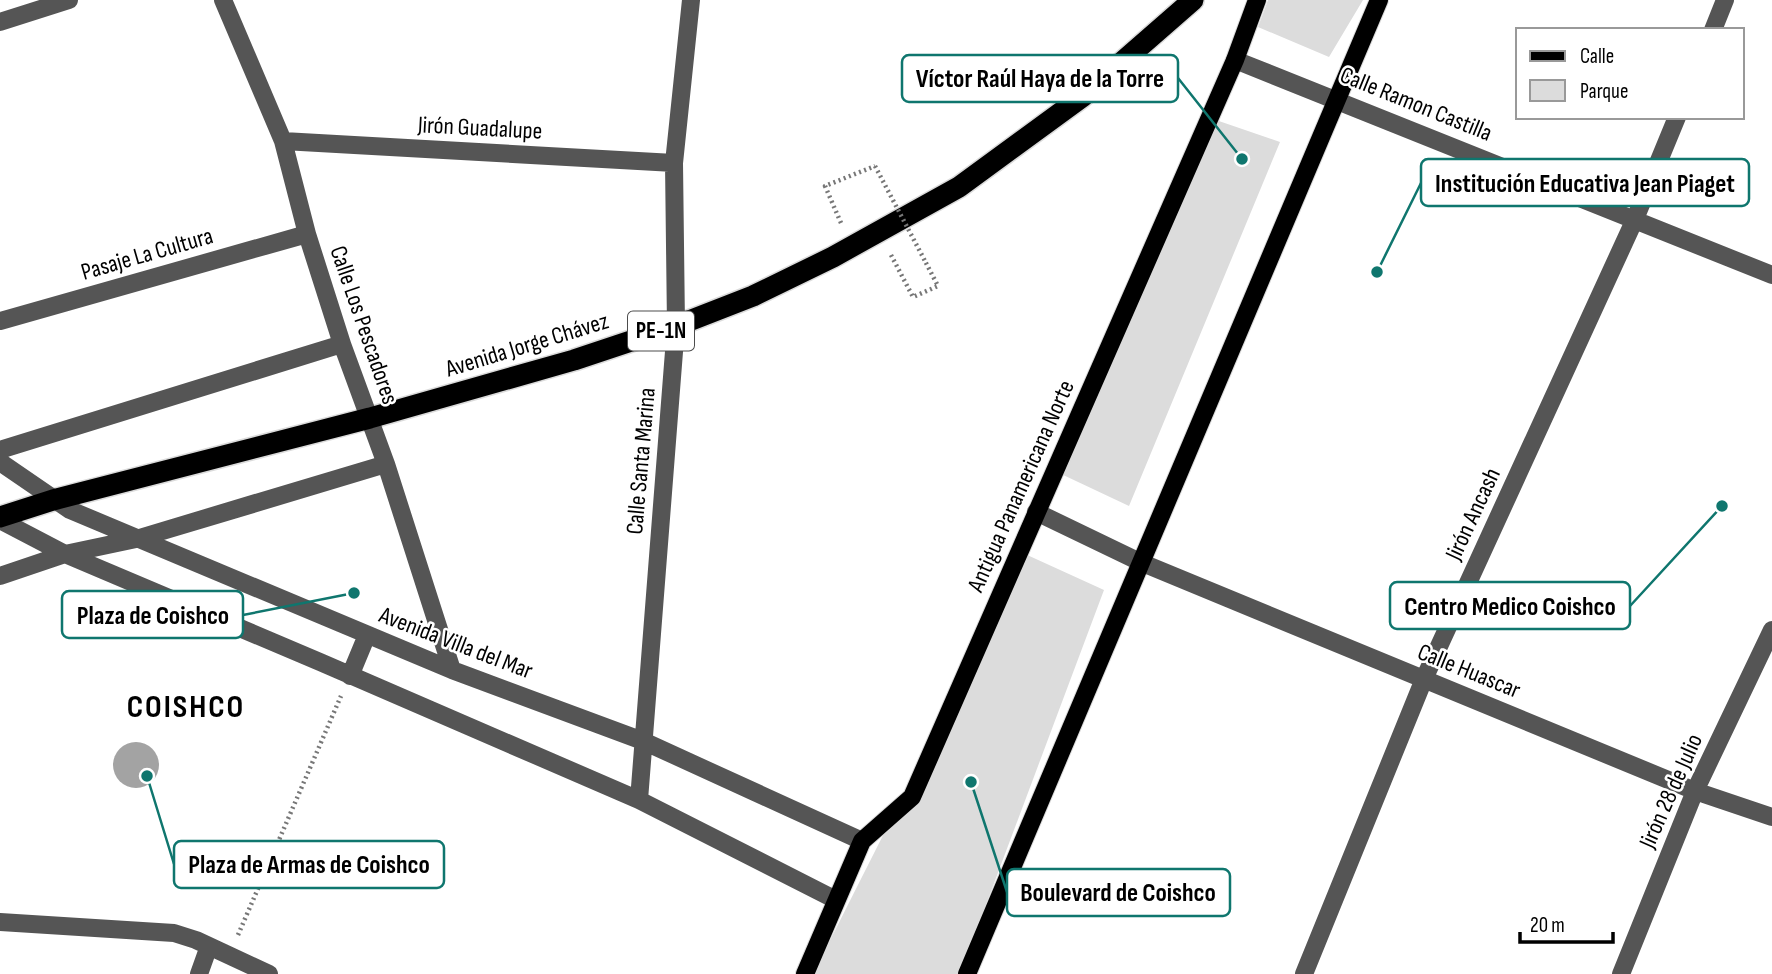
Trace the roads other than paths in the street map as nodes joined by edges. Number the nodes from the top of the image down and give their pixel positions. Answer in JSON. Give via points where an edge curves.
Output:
{"nodes":[{"id":1,"x":69,"y":0,"type":"edge"},
{"id":2,"x":223,"y":0,"type":"edge"},
{"id":3,"x":691,"y":0,"type":"edge"},
{"id":4,"x":1193,"y":0,"type":"edge"},
{"id":5,"x":1257,"y":0,"type":"edge"},
{"id":6,"x":1379,"y":0,"type":"edge"},
{"id":7,"x":1725,"y":0,"type":"edge"},
{"id":8,"x":0,"y":22,"type":"edge"},
{"id":9,"x":1714,"y":28,"type":"edge"},
{"id":10,"x":1235,"y":60,"type":"junction"},
{"id":11,"x":1337,"y":99,"type":"junction"},
{"id":12,"x":1676,"y":119,"type":"edge"},
{"id":13,"x":283,"y":141,"type":"junction"},
{"id":14,"x":674,"y":163,"type":"junction"},
{"id":15,"x":1635,"y":219,"type":"junction"},
{"id":16,"x":307,"y":233,"type":"junction"},
{"id":17,"x":1772,"y":275,"type":"edge"},
{"id":18,"x":0,"y":321,"type":"edge"},
{"id":19,"x":676,"y":326,"type":"junction"},
{"id":20,"x":342,"y":344,"type":"junction"},
{"id":21,"x":370,"y":418,"type":"junction"},
{"id":22,"x":0,"y":450,"type":"edge"},
{"id":23,"x":0,"y":462,"type":"edge"},
{"id":24,"x":386,"y":464,"type":"junction"},
{"id":25,"x":53,"y":500,"type":"junction"},
{"id":26,"x":1036,"y":512,"type":"junction"},
{"id":27,"x":0,"y":519,"type":"edge"},
{"id":28,"x":136,"y":539,"type":"junction"},
{"id":29,"x":65,"y":554,"type":"junction"},
{"id":30,"x":1140,"y":562,"type":"junction"},
{"id":31,"x":0,"y":576,"type":"edge"},
{"id":32,"x":1772,"y":631,"type":"edge"},
{"id":33,"x":367,"y":635,"type":"junction"},
{"id":34,"x":452,"y":670,"type":"junction"},
{"id":35,"x":350,"y":676,"type":"junction"},
{"id":36,"x":1424,"y":679,"type":"junction"},
{"id":37,"x":643,"y":741,"type":"junction"},
{"id":38,"x":1695,"y":791,"type":"junction"},
{"id":39,"x":639,"y":800,"type":"junction"},
{"id":40,"x":1772,"y":817,"type":"edge"},
{"id":41,"x":862,"y":841,"type":"junction"},
{"id":42,"x":836,"y":900,"type":"junction"},
{"id":43,"x":0,"y":922,"type":"edge"},
{"id":44,"x":209,"y":947,"type":"junction"},
{"id":45,"x":199,"y":974,"type":"edge"},
{"id":46,"x":270,"y":974,"type":"edge"},
{"id":47,"x":805,"y":974,"type":"edge"},
{"id":48,"x":967,"y":974,"type":"edge"},
{"id":49,"x":1304,"y":974,"type":"edge"},
{"id":50,"x":1621,"y":974,"type":"edge"}],
"edges":[{"from":1,"to":8,"type":"street"},
{"from":2,"to":13,"type":"street","name":"Calle Los Pescadores"},
{"from":3,"to":14,"type":"street","name":"Calle Santa Marina"},
{"from":4,"to":19,"type":"highway","name":"Avenida Jorge Chávez","number":"PE-1N","via":[[1121,65],[959,187],[753,296]]},
{"from":5,"to":10,"type":"main road","name":"Antigua Panamericana Norte"},
{"from":6,"to":11,"type":"main road"},
{"from":7,"to":9,"type":"street"},
{"from":10,"to":11,"type":"street","name":"Calle Ramon Castilla"},
{"from":10,"to":26,"type":"main road","name":"Antigua Panamericana Norte"},
{"from":11,"to":15,"type":"street","name":"Calle Ramon Castilla"},
{"from":11,"to":30,"type":"main road"},
{"from":12,"to":15,"type":"street","name":"Jirón Ancash"},
{"from":13,"to":14,"type":"street","name":"Jirón Guadalupe"},
{"from":13,"to":16,"type":"street","name":"Calle Los Pescadores"},
{"from":14,"to":19,"type":"street","name":"Calle Santa Marina"},
{"from":15,"to":17,"type":"street","name":"Calle Ramon Castilla"},
{"from":15,"to":36,"type":"street","name":"Jirón Ancash"},
{"from":16,"to":18,"type":"street","name":"Pasaje La Cultura"},
{"from":16,"to":20,"type":"street","name":"Calle Los Pescadores"},
{"from":19,"to":21,"type":"highway","name":"Avenida Jorge Chávez","number":"PE-1N"},
{"from":19,"to":37,"type":"street","name":"Calle Santa Marina"},
{"from":20,"to":21,"type":"street","name":"Calle Los Pescadores"},
{"from":20,"to":22,"type":"street"},
{"from":21,"to":24,"type":"street","name":"Calle Los Pescadores"},
{"from":21,"to":25,"type":"highway","name":"Avenida Jorge Chávez","number":"PE-1N"},
{"from":23,"to":25,"type":"street","name":"Avenida Villa del Mar"},
{"from":24,"to":28,"type":"street"},
{"from":24,"to":34,"type":"street","name":"Calle Los Pescadores"},
{"from":25,"to":27,"type":"highway","name":"Avenida Jorge Chávez","number":"PE-1N"},
{"from":25,"to":28,"type":"street","name":"Avenida Villa del Mar"},
{"from":26,"to":30,"type":"street","name":"Calle Huascar"},
{"from":26,"to":41,"type":"main road","name":"Antigua Panamericana Norte","via":[[912,797]]},
{"from":27,"to":29,"type":"street"},
{"from":28,"to":29,"type":"street"},
{"from":28,"to":33,"type":"street","name":"Avenida Villa del Mar"},
{"from":29,"to":31,"type":"street"},
{"from":29,"to":35,"type":"street"},
{"from":30,"to":36,"type":"street","name":"Calle Huascar"},
{"from":30,"to":48,"type":"main road"},
{"from":32,"to":38,"type":"street","name":"Jirón 28 de Julio"},
{"from":33,"to":34,"type":"street","name":"Avenida Villa del Mar"},
{"from":33,"to":35,"type":"street"},
{"from":34,"to":37,"type":"street","name":"Avenida Villa del Mar"},
{"from":35,"to":39,"type":"street"},
{"from":36,"to":38,"type":"street","name":"Calle Huascar"},
{"from":36,"to":49,"type":"street","name":"Jirón Ancash"},
{"from":37,"to":39,"type":"street","name":"Calle Santa Marina"},
{"from":37,"to":41,"type":"street","name":"Avenida Villa del Mar"},
{"from":38,"to":40,"type":"street","name":"Calle Huascar"},
{"from":38,"to":50,"type":"street","name":"Jirón 28 de Julio"},
{"from":39,"to":42,"type":"street"},
{"from":41,"to":42,"type":"main road","name":"Antigua Panamericana Norte"},
{"from":42,"to":47,"type":"main road","name":"Antigua Panamericana Norte"},
{"from":43,"to":44,"type":"street","via":[[174,933]]},
{"from":44,"to":45,"type":"street"},
{"from":44,"to":46,"type":"street"}]}
